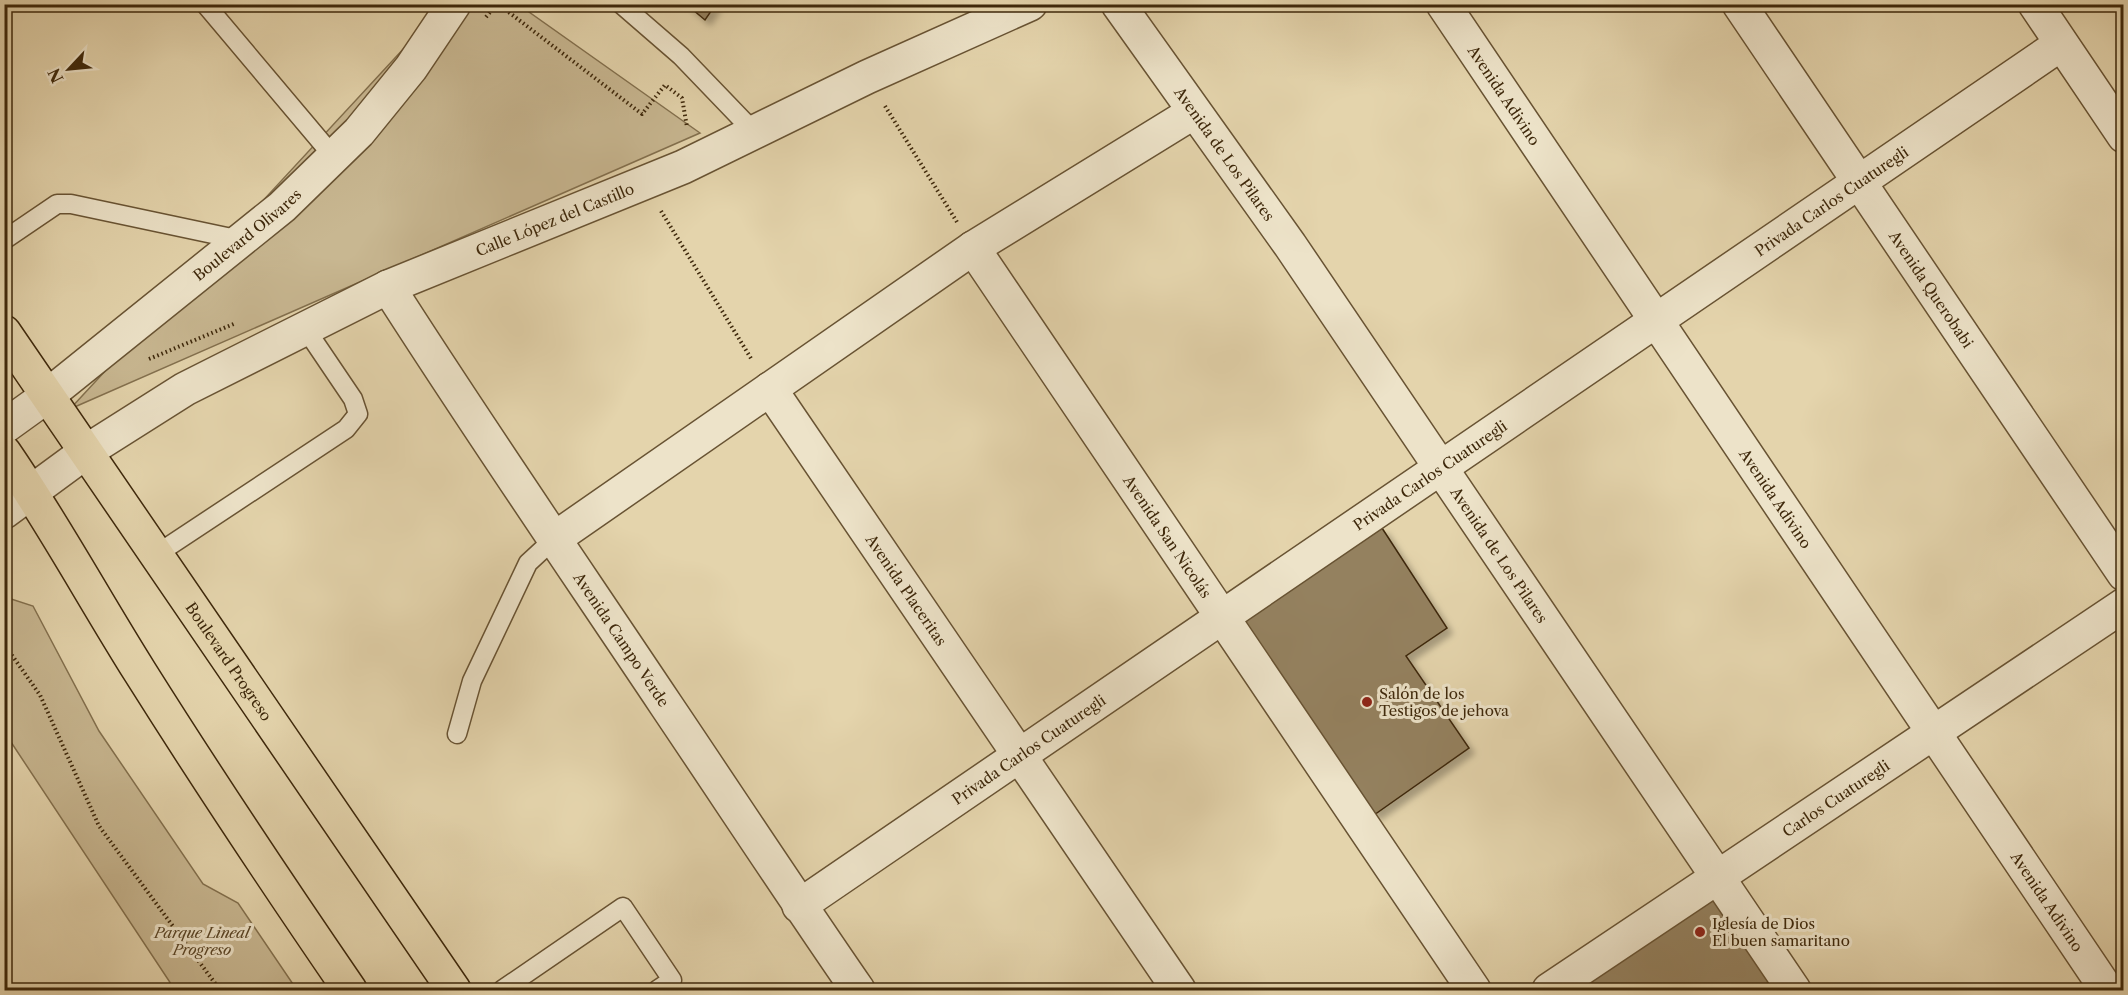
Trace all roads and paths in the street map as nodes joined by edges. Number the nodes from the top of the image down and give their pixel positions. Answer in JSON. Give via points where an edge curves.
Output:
{"nodes":[{"id":1,"x":205,"y":4,"type":"edge"},
{"id":2,"x":454,"y":4,"type":"edge"},
{"id":3,"x":498,"y":4,"type":"edge"},
{"id":4,"x":621,"y":4,"type":"edge"},
{"id":5,"x":1030,"y":4,"type":"edge"},
{"id":6,"x":1118,"y":4,"type":"edge"},
{"id":7,"x":1443,"y":4,"type":"edge"},
{"id":8,"x":1739,"y":4,"type":"edge"},
{"id":9,"x":2035,"y":4,"type":"edge"},
{"id":10,"x":481,"y":22,"type":"dead end"},
{"id":11,"x":2061,"y":45,"type":"junction"},
{"id":12,"x":867,"y":77,"type":"junction"},
{"id":13,"x":1194,"y":112,"type":"junction"},
{"id":14,"x":755,"y":133,"type":"junction"},
{"id":15,"x":2124,"y":136,"type":"edge"},
{"id":16,"x":689,"y":138,"type":"dead end"},
{"id":17,"x":333,"y":156,"type":"junction"},
{"id":18,"x":1859,"y":182,"type":"junction"},
{"id":19,"x":644,"y":183,"type":"junction"},
{"id":20,"x":4,"y":240,"type":"edge"},
{"id":21,"x":241,"y":240,"type":"junction"},
{"id":22,"x":973,"y":248,"type":"junction"},
{"id":23,"x":388,"y":287,"type":"junction"},
{"id":24,"x":241,"y":321,"type":"dead end"},
{"id":25,"x":1656,"y":321,"type":"junction"},
{"id":26,"x":305,"y":328,"type":"junction"},
{"id":27,"x":4,"y":332,"type":"edge"},
{"id":28,"x":142,"y":362,"type":"dead end"},
{"id":29,"x":770,"y":389,"type":"junction"},
{"id":30,"x":47,"y":396,"type":"junction"},
{"id":31,"x":4,"y":428,"type":"edge"},
{"id":32,"x":87,"y":451,"type":"junction"},
{"id":33,"x":4,"y":452,"type":"edge"},
{"id":34,"x":1441,"y":468,"type":"junction"},
{"id":35,"x":32,"y":492,"type":"junction"},
{"id":36,"x":4,"y":512,"type":"edge"},
{"id":37,"x":555,"y":539,"type":"junction"},
{"id":38,"x":157,"y":554,"type":"junction"},
{"id":39,"x":2124,"y":574,"type":"edge"},
{"id":40,"x":2124,"y":605,"type":"edge"},
{"id":41,"x":1222,"y":617,"type":"junction"},
{"id":42,"x":4,"y":644,"type":"edge"},
{"id":43,"x":1933,"y":732,"type":"junction"},
{"id":44,"x":457,"y":735,"type":"dead end"},
{"id":45,"x":1019,"y":756,"type":"junction"},
{"id":46,"x":1716,"y":877,"type":"junction"},
{"id":47,"x":799,"y":906,"type":"junction"},
{"id":48,"x":220,"y":990,"type":"edge"},
{"id":49,"x":350,"y":990,"type":"edge"},
{"id":50,"x":454,"y":990,"type":"edge"},
{"id":51,"x":502,"y":990,"type":"edge"},
{"id":52,"x":657,"y":990,"type":"edge"},
{"id":53,"x":858,"y":990,"type":"edge"},
{"id":54,"x":1179,"y":990,"type":"edge"},
{"id":55,"x":1474,"y":990,"type":"edge"},
{"id":56,"x":1549,"y":990,"type":"edge"},
{"id":57,"x":1794,"y":990,"type":"edge"},
{"id":58,"x":2107,"y":990,"type":"edge"}],
"edges":[{"from":1,"to":17,"type":"lane"},
{"from":2,"to":17,"type":"street","name":"Boulevard Olivares","via":[[411,68],[359,132]]},
{"from":3,"to":10,"type":"path"},
{"from":3,"to":16,"type":"path","via":[[642,114],[665,85],[682,98]]},
{"from":4,"to":14,"type":"lane","via":[[681,56]]},
{"from":5,"to":12,"type":"street","name":"Calle López del Castillo"},
{"from":6,"to":13,"type":"street","name":"Avenida de Los Pilares"},
{"from":7,"to":25,"type":"street","name":"Avenida Adivino"},
{"from":8,"to":18,"type":"street","name":"Avenida Querobabi"},
{"from":9,"to":11,"type":"street"},
{"from":11,"to":15,"type":"street"},
{"from":11,"to":18,"type":"street","name":"Privada Carlos Cuaturegli"},
{"from":12,"to":14,"type":"street","name":"Calle López del Castillo"},
{"from":12,"to":22,"type":"path"},
{"from":13,"to":22,"type":"street"},
{"from":13,"to":34,"type":"street","name":"Avenida de Los Pilares","via":[[1290,245]]},
{"from":14,"to":19,"type":"street","name":"Calle López del Castillo"},
{"from":17,"to":21,"type":"street","name":"Boulevard Olivares","via":[[282,207]]},
{"from":18,"to":25,"type":"street","name":"Privada Carlos Cuaturegli"},
{"from":18,"to":39,"type":"street","name":"Avenida Querobabi"},
{"from":19,"to":23,"type":"street","name":"Calle López del Castillo"},
{"from":19,"to":29,"type":"path"},
{"from":20,"to":21,"type":"lane","via":[[57,204],[71,204]]},
{"from":21,"to":30,"type":"street","name":"Boulevard Olivares"},
{"from":22,"to":29,"type":"street"},
{"from":22,"to":41,"type":"street","name":"Avenida San Nicolás"},
{"from":23,"to":26,"type":"street","name":"Calle López del Castillo"},
{"from":23,"to":37,"type":"street","name":"Avenida Campo Verde"},
{"from":24,"to":28,"type":"path"},
{"from":25,"to":34,"type":"street","name":"Privada Carlos Cuaturegli"},
{"from":25,"to":43,"type":"street","name":"Avenida Adivino"},
{"from":26,"to":32,"type":"street","name":"Calle López del Castillo","via":[[185,389]]},
{"from":26,"to":38,"type":"lane","via":[[353,399],[358,414],[346,429]]},
{"from":27,"to":30,"type":"main road","name":"Boulevard Progreso"},
{"from":29,"to":37,"type":"street"},
{"from":29,"to":45,"type":"street","name":"Avenida Placeritas"},
{"from":30,"to":31,"type":"street","name":"Boulevard Olivares"},
{"from":30,"to":32,"type":"main road","name":"Boulevard Progreso"},
{"from":32,"to":35,"type":"street"},
{"from":32,"to":38,"type":"main road","name":"Boulevard Progreso"},
{"from":33,"to":35,"type":"main road"},
{"from":34,"to":41,"type":"street","name":"Privada Carlos Cuaturegli"},
{"from":34,"to":46,"type":"street","name":"Avenida de Los Pilares"},
{"from":35,"to":36,"type":"street"},
{"from":35,"to":49,"type":"main road","via":[[139,671]]},
{"from":37,"to":44,"type":"lane","via":[[528,563],[472,681]]},
{"from":37,"to":47,"type":"street","name":"Avenida Campo Verde"},
{"from":38,"to":50,"type":"main road","name":"Boulevard Progreso"},
{"from":40,"to":43,"type":"street","name":"Carlos Cuaturegli"},
{"from":41,"to":45,"type":"street","name":"Privada Carlos Cuaturegli"},
{"from":41,"to":55,"type":"street","name":"Avenida San Nicolás"},
{"from":42,"to":48,"type":"path","via":[[40,695],[99,826]]},
{"from":43,"to":46,"type":"street","name":"Carlos Cuaturegli"},
{"from":43,"to":58,"type":"street","name":"Avenida Adivino"},
{"from":45,"to":47,"type":"street","name":"Privada Carlos Cuaturegli"},
{"from":45,"to":54,"type":"street","name":"Avenida Placeritas"},
{"from":46,"to":56,"type":"street","name":"Carlos Cuaturegli"},
{"from":46,"to":57,"type":"street","name":"Avenida de Los Pilares"},
{"from":47,"to":53,"type":"street","name":"Avenida Campo Verde"},
{"from":51,"to":52,"type":"lane","via":[[622,907],[672,980]]}]}
